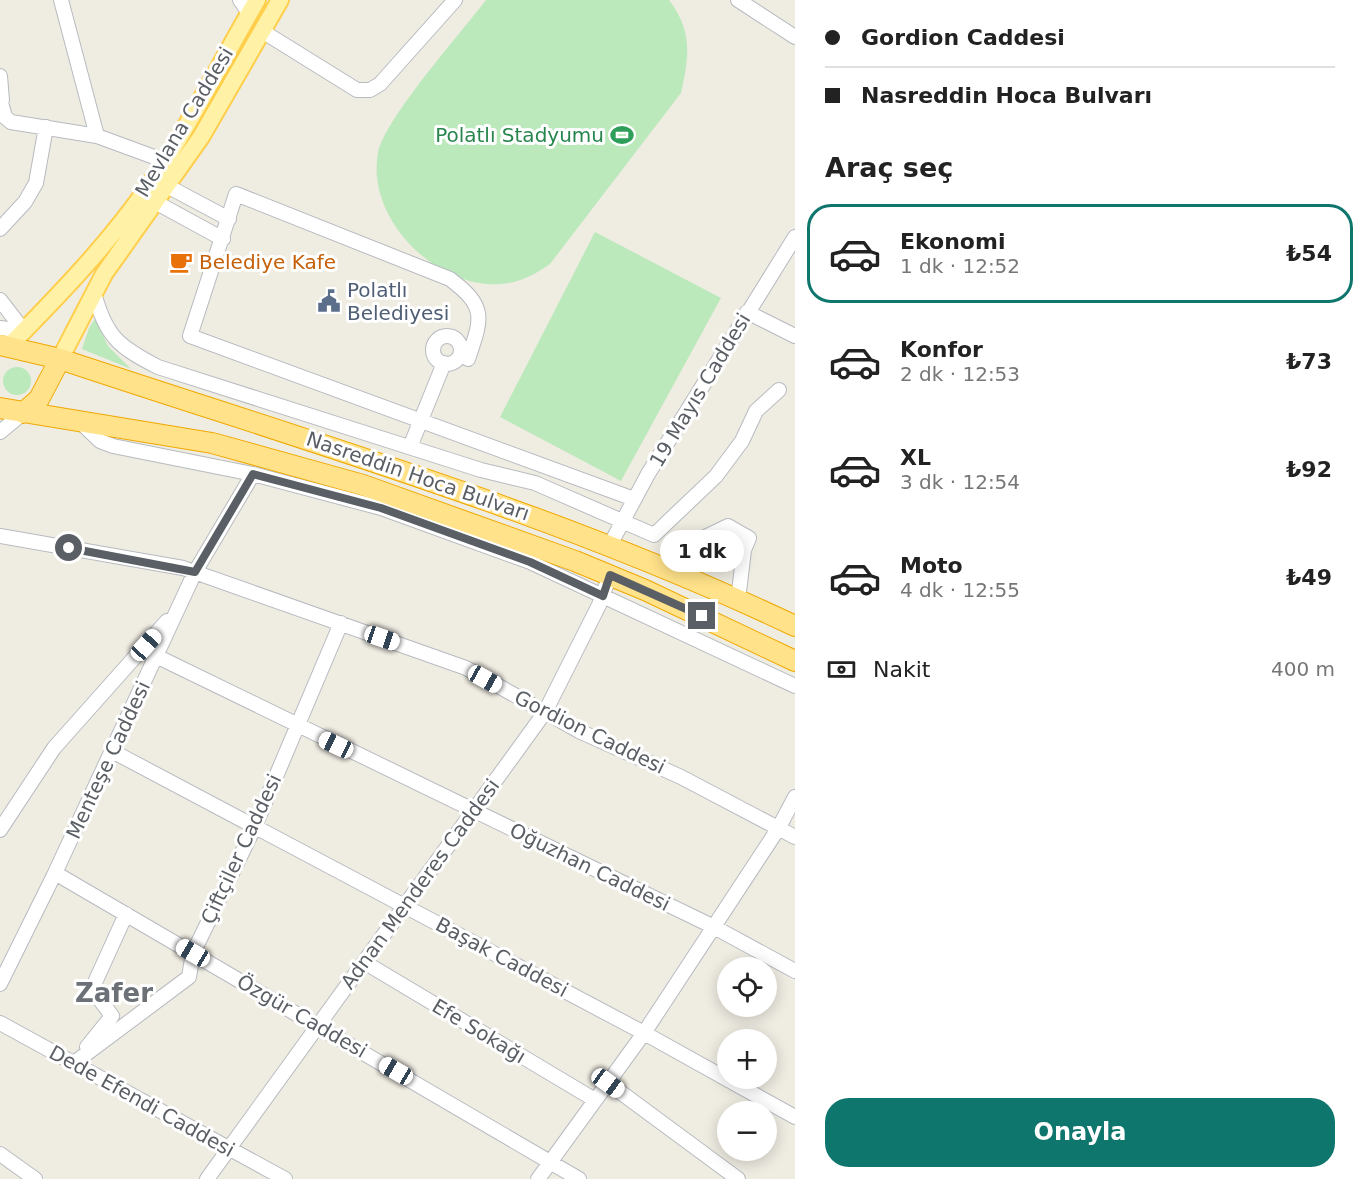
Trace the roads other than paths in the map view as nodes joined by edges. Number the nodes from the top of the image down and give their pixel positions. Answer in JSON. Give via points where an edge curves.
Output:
{"nodes":[{"id":1,"x":61,"y":0,"type":"edge"},
{"id":2,"x":280,"y":0,"type":"edge"},
{"id":3,"x":455,"y":0,"type":"edge"},
{"id":4,"x":738,"y":0,"type":"edge"},
{"id":5,"x":249,"y":4,"type":"edge"},
{"id":6,"x":262,"y":31,"type":"junction"},
{"id":7,"x":795,"y":37,"type":"edge"},
{"id":8,"x":0,"y":76,"type":"edge"},
{"id":9,"x":1,"y":99,"type":"edge"},
{"id":10,"x":2,"y":122,"type":"edge"},
{"id":11,"x":46,"y":127,"type":"junction"},
{"id":12,"x":97,"y":136,"type":"junction"},
{"id":13,"x":165,"y":161,"type":"junction"},
{"id":14,"x":169,"y":187,"type":"junction"},
{"id":15,"x":157,"y":203,"type":"junction"},
{"id":16,"x":229,"y":219,"type":"junction"},
{"id":17,"x":0,"y":229,"type":"edge"},
{"id":18,"x":795,"y":237,"type":"edge"},
{"id":19,"x":223,"y":239,"type":"junction"},
{"id":20,"x":94,"y":293,"type":"junction"},
{"id":21,"x":0,"y":300,"type":"edge"},
{"id":22,"x":747,"y":312,"type":"junction"},
{"id":23,"x":24,"y":331,"type":"junction"},
{"id":24,"x":795,"y":336,"type":"edge"},
{"id":25,"x":2,"y":343,"type":"edge"},
{"id":26,"x":60,"y":359,"type":"junction"},
{"id":27,"x":469,"y":359,"type":"junction"},
{"id":28,"x":444,"y":363,"type":"junction"},
{"id":29,"x":779,"y":390,"type":"dead end"},
{"id":30,"x":2,"y":409,"type":"edge"},
{"id":31,"x":23,"y":413,"type":"junction"},
{"id":32,"x":78,"y":420,"type":"junction"},
{"id":33,"x":420,"y":422,"type":"junction"},
{"id":34,"x":0,"y":432,"type":"edge"},
{"id":35,"x":372,"y":435,"type":"junction"},
{"id":36,"x":410,"y":447,"type":"junction"},
{"id":37,"x":365,"y":458,"type":"junction"},
{"id":38,"x":253,"y":474,"type":"junction"},
{"id":39,"x":634,"y":499,"type":"junction"},
{"id":40,"x":622,"y":522,"type":"junction"},
{"id":41,"x":0,"y":536,"type":"edge"},
{"id":42,"x":695,"y":542,"type":"dead end"},
{"id":43,"x":610,"y":545,"type":"junction"},
{"id":44,"x":195,"y":572,"type":"junction"},
{"id":45,"x":610,"y":575,"type":"junction"},
{"id":46,"x":603,"y":596,"type":"junction"},
{"id":47,"x":738,"y":600,"type":"junction"},
{"id":48,"x":177,"y":611,"type":"junction"},
{"id":49,"x":341,"y":624,"type":"junction"},
{"id":50,"x":795,"y":626,"type":"edge"},
{"id":51,"x":156,"y":656,"type":"junction"},
{"id":52,"x":795,"y":661,"type":"edge"},
{"id":53,"x":795,"y":686,"type":"edge"},
{"id":54,"x":545,"y":712,"type":"junction"},
{"id":55,"x":297,"y":726,"type":"junction"},
{"id":56,"x":112,"y":751,"type":"junction"},
{"id":57,"x":795,"y":797,"type":"edge"},
{"id":58,"x":474,"y":810,"type":"junction"},
{"id":59,"x":255,"y":826,"type":"junction"},
{"id":60,"x":778,"y":829,"type":"junction"},
{"id":61,"x":0,"y":830,"type":"edge"},
{"id":62,"x":795,"y":837,"type":"edge"},
{"id":63,"x":55,"y":873,"type":"junction"},
{"id":64,"x":405,"y":905,"type":"junction"},
{"id":65,"x":126,"y":914,"type":"junction"},
{"id":66,"x":714,"y":927,"type":"junction"},
{"id":67,"x":193,"y":953,"type":"junction"},
{"id":68,"x":364,"y":962,"type":"junction"},
{"id":69,"x":795,"y":972,"type":"edge"},
{"id":70,"x":0,"y":984,"type":"edge"},
{"id":71,"x":0,"y":1023,"type":"edge"},
{"id":72,"x":318,"y":1026,"type":"junction"},
{"id":73,"x":644,"y":1033,"type":"junction"},
{"id":74,"x":74,"y":1063,"type":"junction"},
{"id":75,"x":608,"y":1083,"type":"junction"},
{"id":76,"x":595,"y":1101,"type":"junction"},
{"id":77,"x":795,"y":1117,"type":"edge"},
{"id":78,"x":230,"y":1148,"type":"junction"},
{"id":79,"x":0,"y":1154,"type":"edge"},
{"id":80,"x":551,"y":1161,"type":"junction"},
{"id":81,"x":35,"y":1179,"type":"edge"},
{"id":82,"x":207,"y":1179,"type":"edge"},
{"id":83,"x":285,"y":1179,"type":"edge"},
{"id":84,"x":538,"y":1179,"type":"edge"},
{"id":85,"x":579,"y":1179,"type":"edge"},
{"id":86,"x":738,"y":1179,"type":"edge"}],
"edges":[{"from":1,"to":12,"type":"street"},
{"from":2,"to":6,"type":"main road","name":"Mevlana Caddesi"},
{"from":3,"to":6,"type":"street","via":[[380,84],[365,91],[357,90]]},
{"from":4,"to":7,"type":"street"},
{"from":5,"to":13,"type":"main road","name":"Mevlana Caddesi"},
{"from":6,"to":14,"type":"main road","name":"Mevlana Caddesi"},
{"from":8,"to":9,"type":"street"},
{"from":9,"to":10,"type":"street"},
{"from":10,"to":11,"type":"street"},
{"from":11,"to":12,"type":"street"},
{"from":11,"to":17,"type":"street","via":[[36,183],[25,202]]},
{"from":12,"to":13,"type":"street"},
{"from":13,"to":23,"type":"main road","name":"Mevlana Caddesi","via":[[83,269]]},
{"from":14,"to":15,"type":"main road","name":"Mevlana Caddesi"},
{"from":14,"to":16,"type":"street"},
{"from":15,"to":19,"type":"street"},
{"from":15,"to":20,"type":"main road","name":"Mevlana Caddesi","via":[[114,259]]},
{"from":16,"to":19,"type":"street"},
{"from":16,"to":27,"type":"street","via":[[236,194],[450,279],[475,300],[480,314]]},
{"from":18,"to":22,"type":"street","name":"19 Mayıs Caddesi"},
{"from":19,"to":33,"type":"street","via":[[190,336]]},
{"from":20,"to":26,"type":"main road","name":"Mevlana Caddesi"},
{"from":20,"to":35,"type":"street","via":[[106,328],[117,343],[158,368]]},
{"from":21,"to":23,"type":"street"},
{"from":22,"to":24,"type":"street"},
{"from":22,"to":39,"type":"street","name":"19 Mayıs Caddesi"},
{"from":23,"to":25,"type":"main road","name":"Mevlana Caddesi"},
{"from":25,"to":26,"type":"highway","name":"Nasreddin Hoca Bulvarı"},
{"from":26,"to":31,"type":"highway","via":[[39,399]]},
{"from":26,"to":37,"type":"highway","name":"Nasreddin Hoca Bulvarı"},
{"from":27,"to":28,"type":"street"},
{"from":27,"to":28,"type":"street","via":[[455,339],[447,336],[434,346],[434,355]]},
{"from":28,"to":33,"type":"street"},
{"from":29,"to":40,"type":"street","via":[[756,411],[742,441],[716,476],[654,535]]},
{"from":30,"to":31,"type":"highway","name":"Nasreddin Hoca Bulvarı"},
{"from":31,"to":32,"type":"highway","name":"Nasreddin Hoca Bulvarı"},
{"from":31,"to":34,"type":"street"},
{"from":32,"to":38,"type":"street","via":[[100,441],[113,446]]},
{"from":32,"to":45,"type":"highway","name":"Nasreddin Hoca Bulvarı","via":[[212,443],[318,471],[442,511]]},
{"from":33,"to":36,"type":"street"},
{"from":33,"to":39,"type":"street"},
{"from":35,"to":36,"type":"street"},
{"from":35,"to":37,"type":"street"},
{"from":36,"to":40,"type":"street","via":[[535,483]]},
{"from":37,"to":43,"type":"highway","name":"Nasreddin Hoca Bulvarı"},
{"from":38,"to":44,"type":"street","name":"Menteşe Caddesi"},
{"from":38,"to":46,"type":"street","via":[[381,508],[530,562]]},
{"from":39,"to":40,"type":"street","name":"19 Mayıs Caddesi"},
{"from":40,"to":43,"type":"street","name":"19 Mayıs Caddesi"},
{"from":41,"to":44,"type":"street","name":"Gordion Caddesi"},
{"from":42,"to":47,"type":"street","via":[[728,526],[749,538]]},
{"from":43,"to":47,"type":"highway","name":"Nasreddin Hoca Bulvarı"},
{"from":44,"to":48,"type":"street","name":"Menteşe Caddesi"},
{"from":44,"to":49,"type":"street","name":"Gordion Caddesi"},
{"from":45,"to":46,"type":"street","name":"Adnan Menderes Caddesi"},
{"from":45,"to":52,"type":"highway","name":"Nasreddin Hoca Bulvarı"},
{"from":46,"to":53,"type":"street"},
{"from":46,"to":54,"type":"street","name":"Adnan Menderes Caddesi"},
{"from":47,"to":50,"type":"highway","name":"Nasreddin Hoca Bulvarı"},
{"from":48,"to":51,"type":"street","name":"Menteşe Caddesi"},
{"from":48,"to":61,"type":"street","via":[[54,748]]},
{"from":49,"to":54,"type":"street","name":"Gordion Caddesi","via":[[466,668]]},
{"from":49,"to":55,"type":"street","name":"Çiftçiler Caddesi"},
{"from":51,"to":55,"type":"street","name":"Oğuzhan Caddesi"},
{"from":51,"to":56,"type":"street","name":"Menteşe Caddesi"},
{"from":54,"to":58,"type":"street","name":"Adnan Menderes Caddesi"},
{"from":54,"to":60,"type":"street","name":"Gordion Caddesi"},
{"from":55,"to":58,"type":"street","name":"Oğuzhan Caddesi"},
{"from":55,"to":59,"type":"street","name":"Çiftçiler Caddesi"},
{"from":56,"to":59,"type":"street","name":"Başak Caddesi"},
{"from":56,"to":63,"type":"street","name":"Menteşe Caddesi"},
{"from":57,"to":60,"type":"street"},
{"from":58,"to":64,"type":"street","name":"Adnan Menderes Caddesi"},
{"from":58,"to":66,"type":"street","name":"Oğuzhan Caddesi"},
{"from":59,"to":64,"type":"street","name":"Başak Caddesi"},
{"from":59,"to":67,"type":"street","name":"Çiftçiler Caddesi"},
{"from":60,"to":62,"type":"street","name":"Gordion Caddesi"},
{"from":60,"to":66,"type":"street"},
{"from":63,"to":65,"type":"street","name":"Özgür Caddesi"},
{"from":63,"to":70,"type":"street","name":"Menteşe Caddesi"},
{"from":64,"to":68,"type":"street","name":"Adnan Menderes Caddesi"},
{"from":64,"to":73,"type":"street","name":"Başak Caddesi"},
{"from":65,"to":67,"type":"street","name":"Özgür Caddesi"},
{"from":65,"to":74,"type":"street","via":[[92,989],[112,1016]]},
{"from":66,"to":69,"type":"street","name":"Oğuzhan Caddesi"},
{"from":66,"to":73,"type":"street"},
{"from":67,"to":72,"type":"street","name":"Özgür Caddesi"},
{"from":67,"to":74,"type":"street","name":"Çiftçiler Caddesi","via":[[189,977]]},
{"from":68,"to":72,"type":"street","name":"Adnan Menderes Caddesi"},
{"from":68,"to":76,"type":"street","name":"Efe Sokağı"},
{"from":71,"to":74,"type":"street","name":"Dede Efendi Caddesi"},
{"from":72,"to":78,"type":"street","name":"Adnan Menderes Caddesi"},
{"from":72,"to":80,"type":"street","name":"Özgür Caddesi"},
{"from":73,"to":75,"type":"street"},
{"from":73,"to":77,"type":"street","name":"Başak Caddesi"},
{"from":74,"to":78,"type":"street","name":"Dede Efendi Caddesi"},
{"from":75,"to":76,"type":"street"},
{"from":75,"to":86,"type":"street"},
{"from":76,"to":80,"type":"street"},
{"from":78,"to":82,"type":"street","name":"Adnan Menderes Caddesi"},
{"from":78,"to":83,"type":"street","name":"Dede Efendi Caddesi"},
{"from":79,"to":81,"type":"street"},
{"from":80,"to":84,"type":"street"},
{"from":80,"to":85,"type":"street","name":"Özgür Caddesi"}]}
